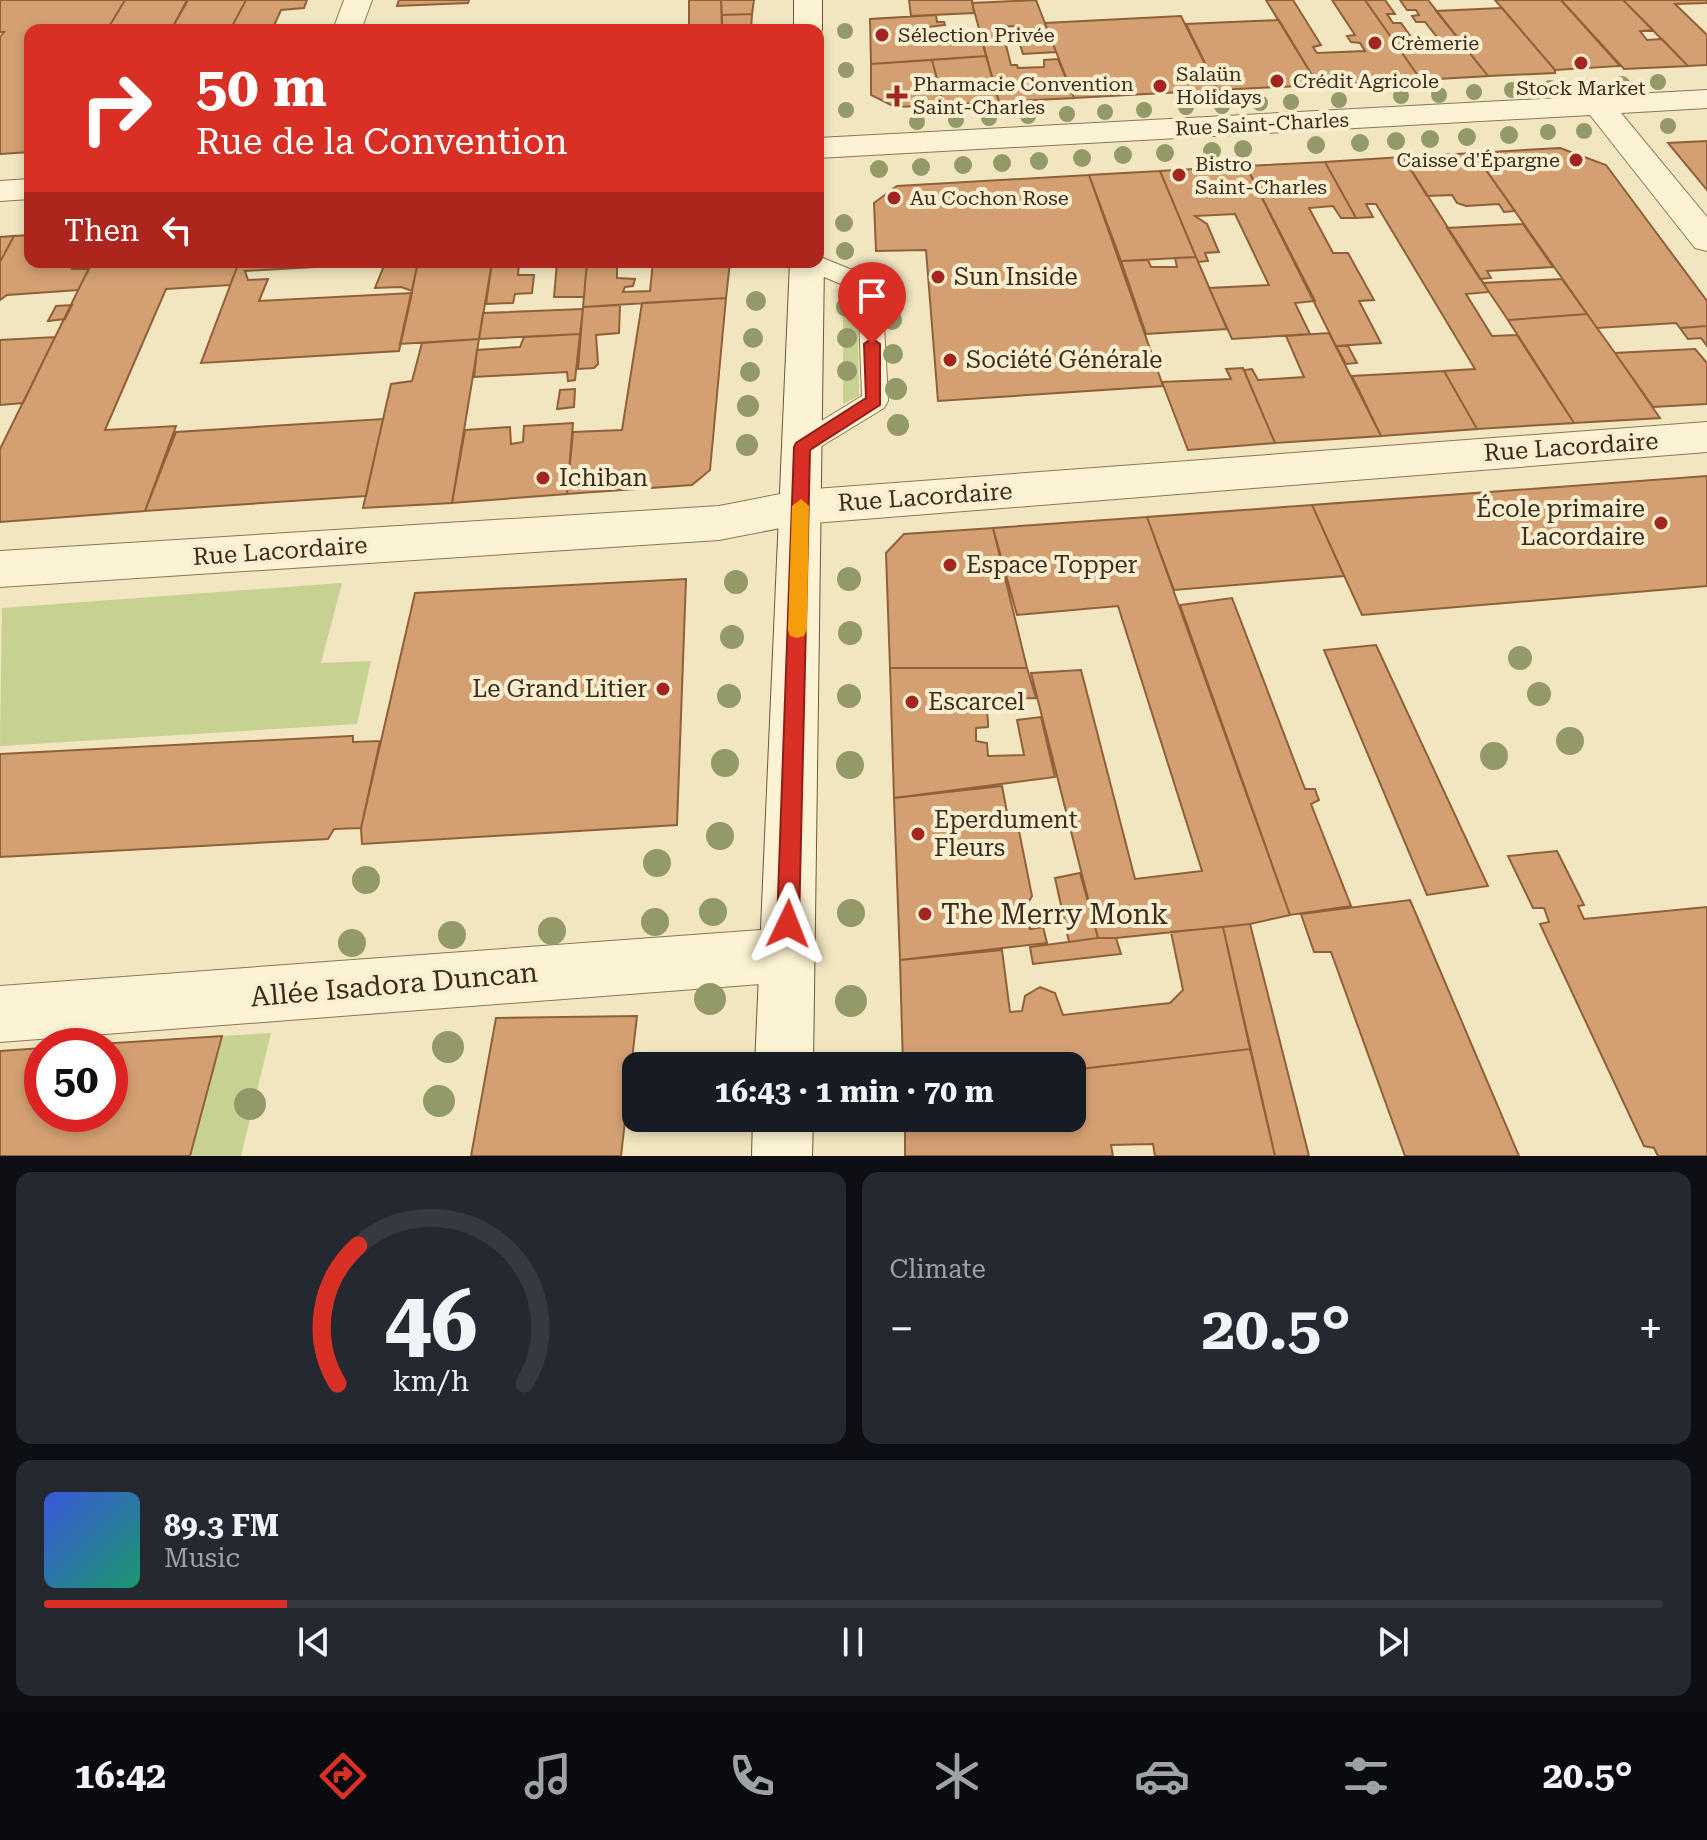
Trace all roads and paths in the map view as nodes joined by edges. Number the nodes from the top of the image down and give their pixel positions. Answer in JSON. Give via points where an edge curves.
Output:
{"nodes":[{"id":1,"x":358,"y":0,"type":"edge"},
{"id":2,"x":808,"y":0,"type":"edge"},
{"id":3,"x":349,"y":24,"type":"edge"},
{"id":4,"x":808,"y":24,"type":"edge"},
{"id":5,"x":1707,"y":99,"type":"edge"},
{"id":6,"x":1598,"y":105,"type":"junction"},
{"id":7,"x":824,"y":148,"type":"edge"},
{"id":8,"x":24,"y":189,"type":"edge"},
{"id":9,"x":0,"y":191,"type":"edge"},
{"id":10,"x":1707,"y":240,"type":"edge"},
{"id":11,"x":808,"y":268,"type":"edge"},
{"id":12,"x":823,"y":268,"type":"edge"},
{"id":13,"x":1707,"y":437,"type":"edge"},
{"id":14,"x":802,"y":447,"type":"junction"},
{"id":15,"x":801,"y":507,"type":"junction"},
{"id":16,"x":0,"y":569,"type":"edge"},
{"id":17,"x":787,"y":955,"type":"junction"},
{"id":18,"x":0,"y":1014,"type":"edge"},
{"id":19,"x":784,"y":1052,"type":"edge"},
{"id":20,"x":783,"y":1132,"type":"edge"},
{"id":21,"x":782,"y":1156,"type":"edge"}],
"edges":[{"from":1,"to":3,"type":"street"},
{"from":2,"to":4,"type":"street"},
{"from":5,"to":6,"type":"street","name":"Rue Saint-Charles"},
{"from":6,"to":7,"type":"street","name":"Rue Saint-Charles"},
{"from":6,"to":10,"type":"street"},
{"from":8,"to":9,"type":"street"},
{"from":11,"to":14,"type":"street"},
{"from":12,"to":14,"type":"lane","via":[[870,287],[875,401]]},
{"from":13,"to":15,"type":"street","name":"Rue Lacordaire"},
{"from":14,"to":15,"type":"street"},
{"from":15,"to":16,"type":"street","name":"Rue Lacordaire","via":[[719,523]]},
{"from":15,"to":17,"type":"street"},
{"from":17,"to":18,"type":"street","name":"Allée Isadora Duncan"},
{"from":17,"to":19,"type":"street"},
{"from":20,"to":21,"type":"street"}]}
